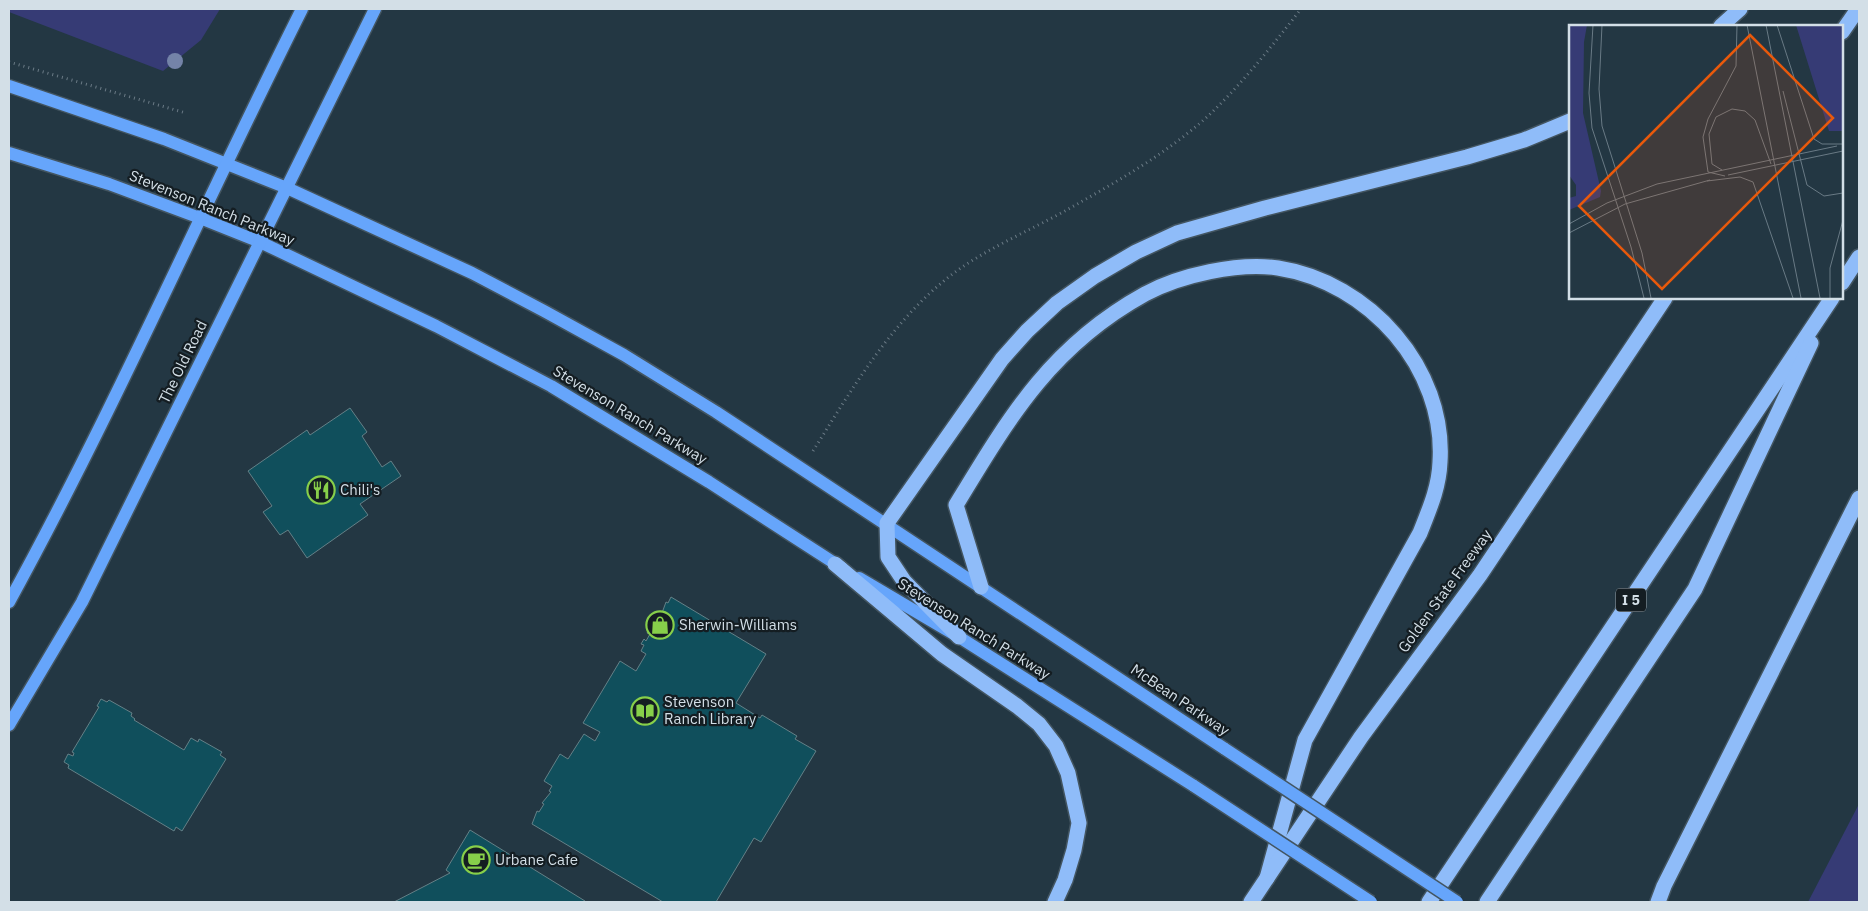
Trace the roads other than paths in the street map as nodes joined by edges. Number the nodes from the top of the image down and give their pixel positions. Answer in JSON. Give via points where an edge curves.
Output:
{"nodes":[{"id":1,"x":302,"y":9,"type":"edge"},
{"id":2,"x":376,"y":9,"type":"edge"},
{"id":3,"x":1740,"y":9,"type":"edge"},
{"id":4,"x":1858,"y":9,"type":"edge"},
{"id":5,"x":1722,"y":25,"type":"edge"},
{"id":6,"x":1843,"y":31,"type":"edge"},
{"id":7,"x":9,"y":86,"type":"edge"},
{"id":8,"x":1569,"y":121,"type":"edge"},
{"id":9,"x":9,"y":153,"type":"edge"},
{"id":10,"x":226,"y":162,"type":"junction"},
{"id":11,"x":287,"y":188,"type":"junction"},
{"id":12,"x":200,"y":218,"type":"junction"},
{"id":13,"x":260,"y":242,"type":"junction"},
{"id":14,"x":1859,"y":257,"type":"edge"},
{"id":15,"x":1843,"y":281,"type":"edge"},
{"id":16,"x":1664,"y":299,"type":"edge"},
{"id":17,"x":1831,"y":299,"type":"edge"},
{"id":18,"x":1832,"y":299,"type":"edge"},
{"id":19,"x":1859,"y":498,"type":"edge"},
{"id":20,"x":887,"y":523,"type":"junction"},
{"id":21,"x":835,"y":564,"type":"junction"},
{"id":22,"x":981,"y":587,"type":"junction"},
{"id":23,"x":9,"y":602,"type":"edge"},
{"id":24,"x":959,"y":637,"type":"junction"},
{"id":25,"x":9,"y":724,"type":"edge"},
{"id":26,"x":1267,"y":878,"type":"junction"},
{"id":27,"x":1054,"y":902,"type":"edge"},
{"id":28,"x":1251,"y":902,"type":"edge"},
{"id":29,"x":1371,"y":902,"type":"edge"},
{"id":30,"x":1429,"y":902,"type":"edge"},
{"id":31,"x":1457,"y":902,"type":"edge"},
{"id":32,"x":1487,"y":902,"type":"edge"},
{"id":33,"x":1658,"y":902,"type":"edge"}],
"edges":[{"from":1,"to":10,"type":"main road"},
{"from":2,"to":11,"type":"main road","name":"The Old Road"},
{"from":3,"to":5,"type":"highway"},
{"from":4,"to":6,"type":"highway"},
{"from":7,"to":10,"type":"main road","via":[[80,108]]},
{"from":8,"to":20,"type":"highway","via":[[1524,140],[1467,157],[1265,208],[1177,234],[1136,252],[1095,276],[1057,304],[1002,359]]},
{"from":9,"to":12,"type":"main road","name":"Stevenson Ranch Parkway","via":[[109,184]]},
{"from":10,"to":11,"type":"main road"},
{"from":10,"to":12,"type":"main road"},
{"from":11,"to":13,"type":"main road","name":"The Old Road"},
{"from":11,"to":20,"type":"main road","via":[[472,273],[624,355]]},
{"from":12,"to":13,"type":"main road","name":"Stevenson Ranch Parkway"},
{"from":12,"to":23,"type":"main road","via":[[57,515]]},
{"from":13,"to":21,"type":"main road","name":"Stevenson Ranch Parkway","via":[[436,326],[552,386],[678,462]]},
{"from":13,"to":25,"type":"main road","name":"The Old Road","via":[[82,602]]},
{"from":14,"to":15,"type":"highway"},
{"from":16,"to":26,"type":"highway","name":"Golden State Freeway","via":[[1480,575],[1361,736]]},
{"from":17,"to":30,"type":"highway","number":"I 5"},
{"from":18,"to":32,"type":"highway","via":[[1695,590]]},
{"from":19,"to":33,"type":"highway"},
{"from":20,"to":22,"type":"main road","name":"McBean Parkway"},
{"from":20,"to":24,"type":"highway","via":[[888,557],[904,582]]},
{"from":21,"to":24,"type":"main road","name":"Stevenson Ranch Parkway"},
{"from":21,"to":27,"type":"highway","via":[[942,654],[1039,724],[1056,746],[1068,773],[1079,823],[1065,880]]},
{"from":22,"to":26,"type":"highway","via":[[956,505],[1003,428],[1048,368],[1104,320],[1147,293],[1185,278],[1234,268],[1276,268],[1311,276],[1343,290],[1391,329],[1412,356],[1428,387],[1438,428],[1440,462],[1435,497],[1420,533],[1304,740]]},
{"from":22,"to":31,"type":"main road","name":"McBean Parkway","bridge":true},
{"from":24,"to":29,"type":"main road","name":"Stevenson Ranch Parkway","bridge":true},
{"from":26,"to":28,"type":"highway","name":"Golden State Freeway"}]}
